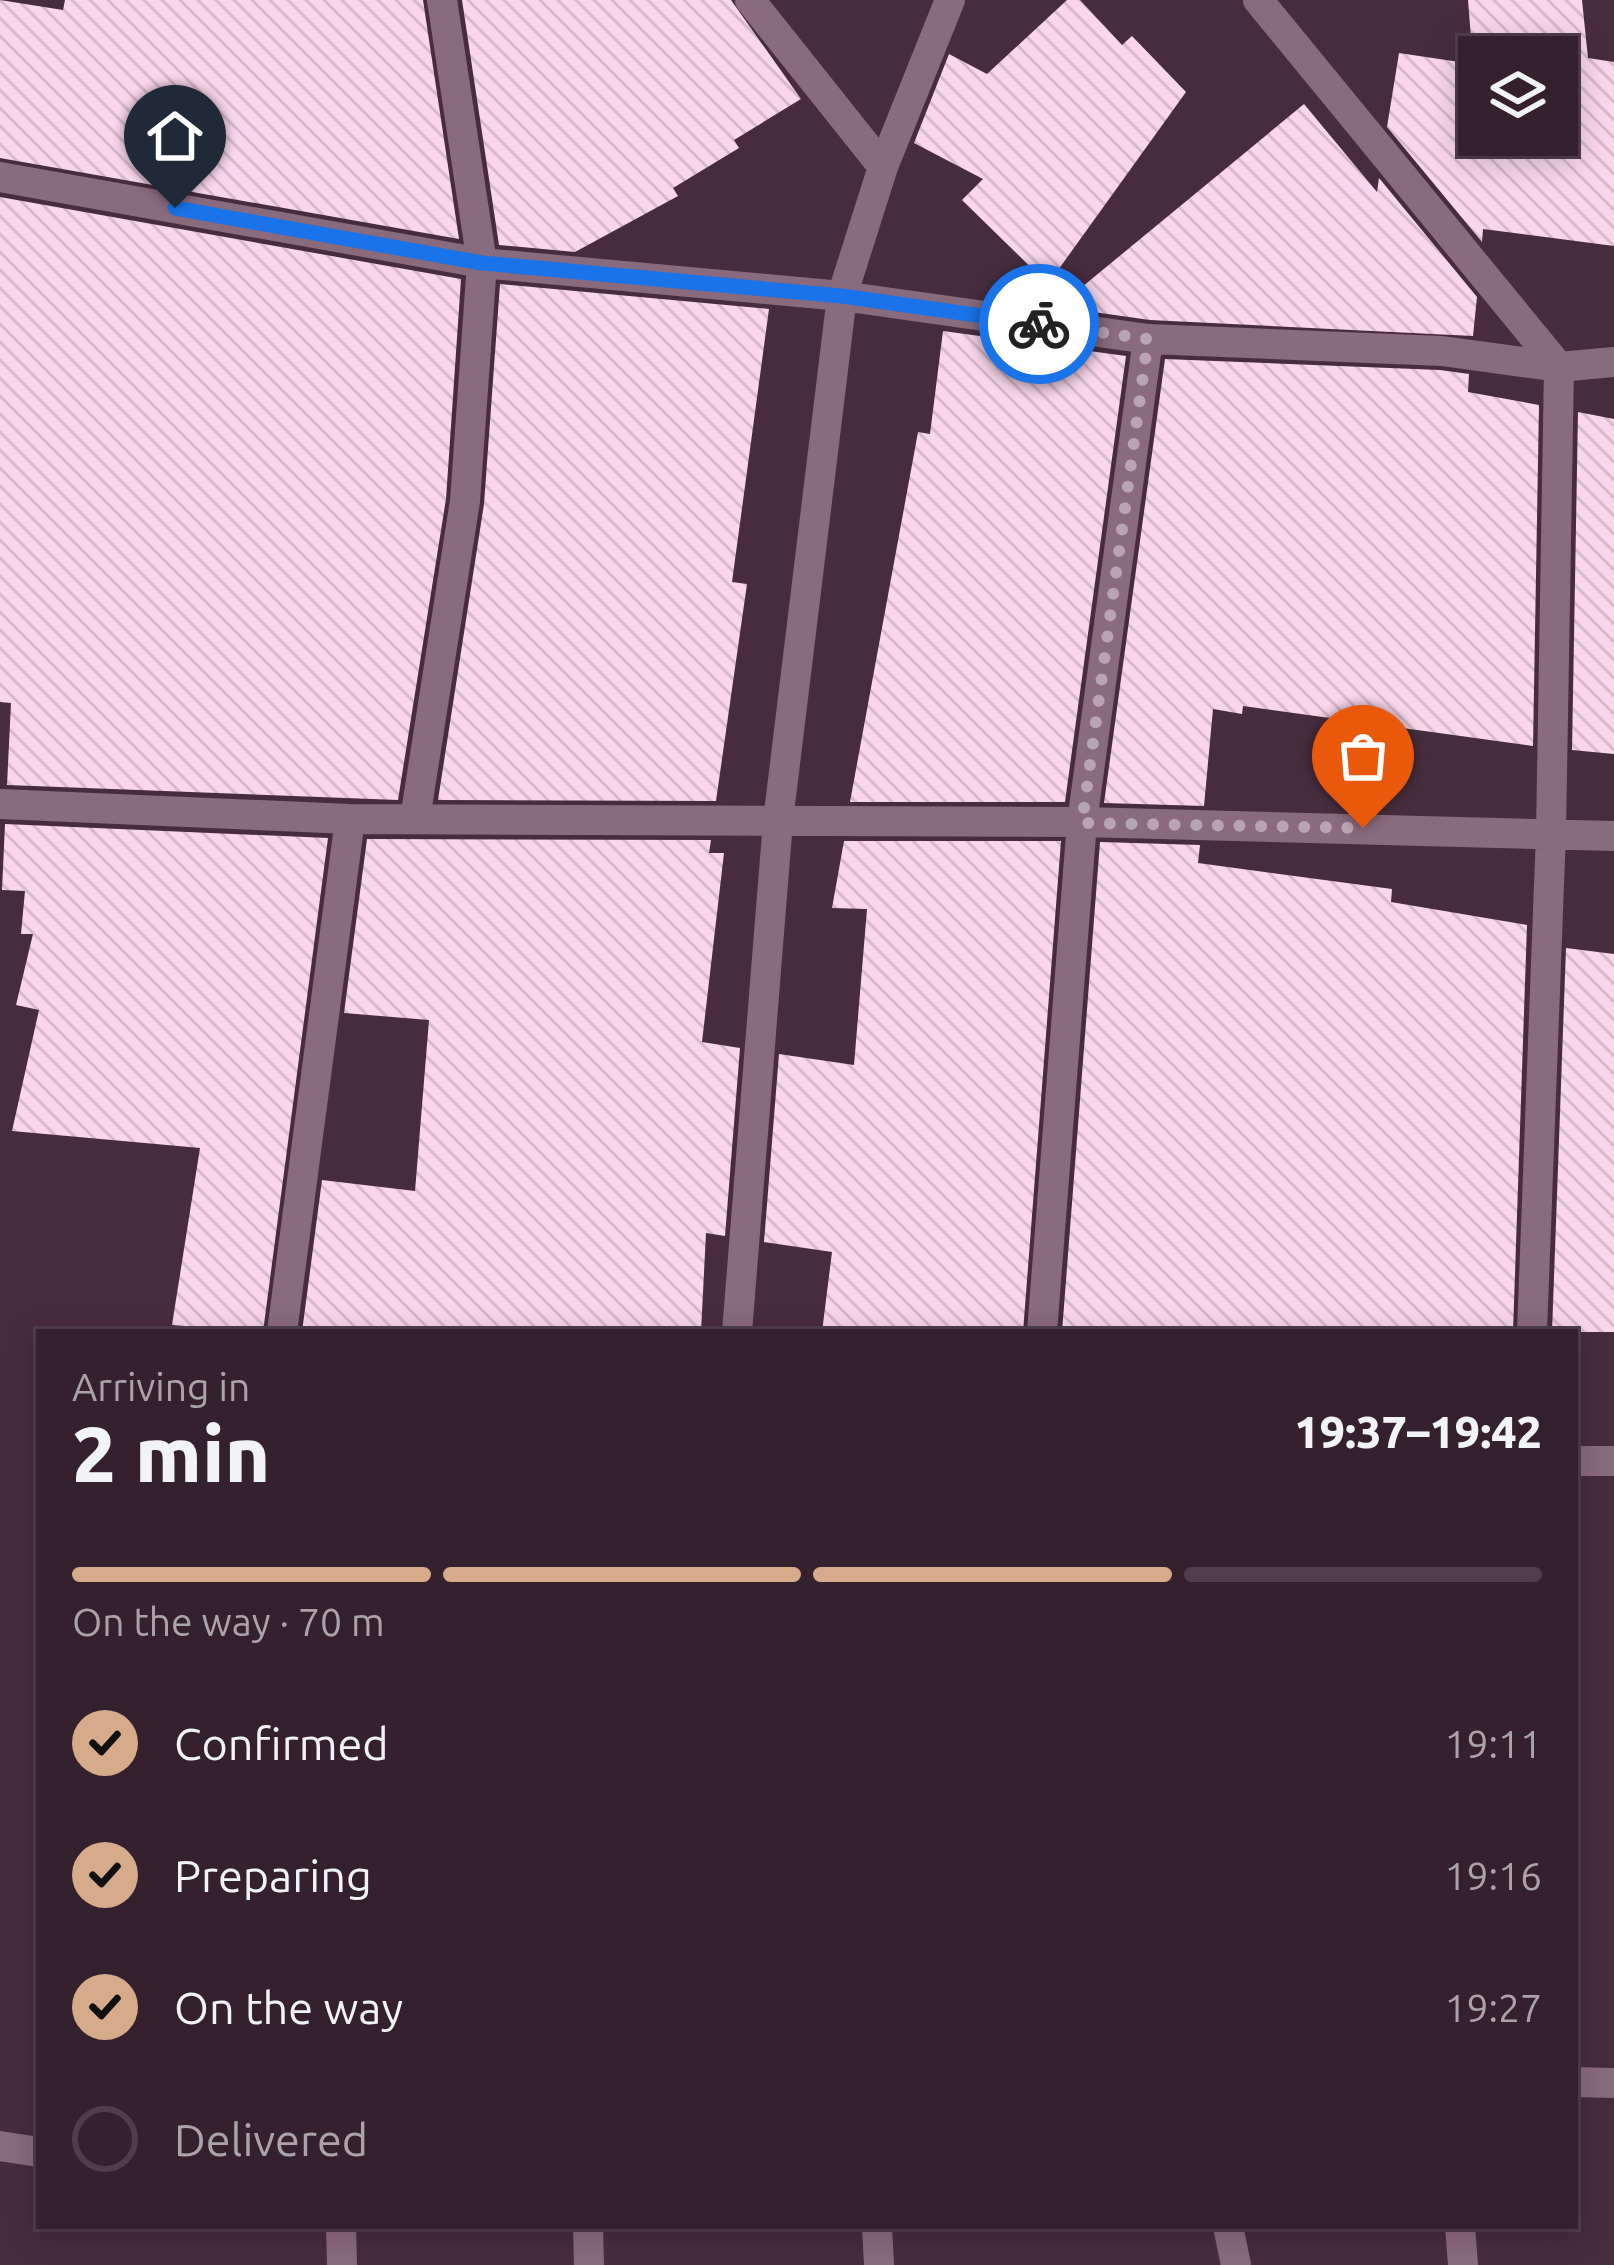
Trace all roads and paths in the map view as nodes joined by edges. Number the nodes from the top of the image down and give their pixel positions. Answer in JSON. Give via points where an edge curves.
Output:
{"nodes":[{"id":1,"x":442,"y":0,"type":"edge"},
{"id":2,"x":750,"y":0,"type":"edge"},
{"id":3,"x":950,"y":0,"type":"edge"},
{"id":4,"x":1258,"y":0,"type":"edge"},
{"id":5,"x":883,"y":167,"type":"junction"},
{"id":6,"x":0,"y":177,"type":"edge"},
{"id":7,"x":482,"y":263,"type":"junction"},
{"id":8,"x":842,"y":296,"type":"junction"},
{"id":9,"x":1148,"y":339,"type":"junction"},
{"id":10,"x":1614,"y":362,"type":"edge"},
{"id":11,"x":1559,"y":367,"type":"junction"},
{"id":12,"x":0,"y":804,"type":"edge"},
{"id":13,"x":350,"y":819,"type":"junction"},
{"id":14,"x":415,"y":819,"type":"junction"},
{"id":15,"x":778,"y":821,"type":"junction"},
{"id":16,"x":1082,"y":823,"type":"junction"},
{"id":17,"x":1551,"y":832,"type":"junction"},
{"id":18,"x":1614,"y":836,"type":"edge"},
{"id":19,"x":282,"y":1329,"type":"edge"},
{"id":20,"x":737,"y":1329,"type":"edge"},
{"id":21,"x":1042,"y":1329,"type":"edge"},
{"id":22,"x":1532,"y":1329,"type":"edge"},
{"id":23,"x":1578,"y":1461,"type":"edge"},
{"id":24,"x":1614,"y":1461,"type":"edge"},
{"id":25,"x":1578,"y":2082,"type":"edge"},
{"id":26,"x":1614,"y":2083,"type":"edge"},
{"id":27,"x":0,"y":2146,"type":"edge"},
{"id":28,"x":36,"y":2152,"type":"edge"},
{"id":29,"x":340,"y":2229,"type":"edge"},
{"id":30,"x":588,"y":2229,"type":"edge"},
{"id":31,"x":878,"y":2229,"type":"edge"},
{"id":32,"x":1229,"y":2229,"type":"edge"},
{"id":33,"x":1460,"y":2229,"type":"edge"},
{"id":34,"x":341,"y":2265,"type":"edge"},
{"id":35,"x":589,"y":2265,"type":"edge"},
{"id":36,"x":879,"y":2265,"type":"edge"},
{"id":37,"x":1236,"y":2265,"type":"edge"},
{"id":38,"x":1463,"y":2265,"type":"edge"}],
"edges":[{"from":1,"to":7,"type":"street"},
{"from":2,"to":5,"type":"street"},
{"from":3,"to":5,"type":"street"},
{"from":4,"to":11,"type":"street"},
{"from":5,"to":8,"type":"street"},
{"from":6,"to":7,"type":"street"},
{"from":7,"to":8,"type":"street"},
{"from":7,"to":14,"type":"street","via":[[465,501]]},
{"from":8,"to":9,"type":"street"},
{"from":8,"to":15,"type":"street"},
{"from":9,"to":11,"type":"street","via":[[1442,351]]},
{"from":9,"to":16,"type":"street"},
{"from":10,"to":11,"type":"street"},
{"from":11,"to":17,"type":"street"},
{"from":12,"to":13,"type":"street"},
{"from":13,"to":14,"type":"street"},
{"from":13,"to":19,"type":"street"},
{"from":14,"to":15,"type":"street"},
{"from":15,"to":16,"type":"street"},
{"from":15,"to":20,"type":"street"},
{"from":16,"to":17,"type":"street"},
{"from":16,"to":21,"type":"street"},
{"from":17,"to":18,"type":"street"},
{"from":17,"to":22,"type":"street"},
{"from":23,"to":24,"type":"street"},
{"from":25,"to":26,"type":"street"},
{"from":27,"to":28,"type":"street"},
{"from":29,"to":34,"type":"street"},
{"from":30,"to":35,"type":"street"},
{"from":31,"to":36,"type":"street"},
{"from":32,"to":37,"type":"street"},
{"from":33,"to":38,"type":"street"}]}
